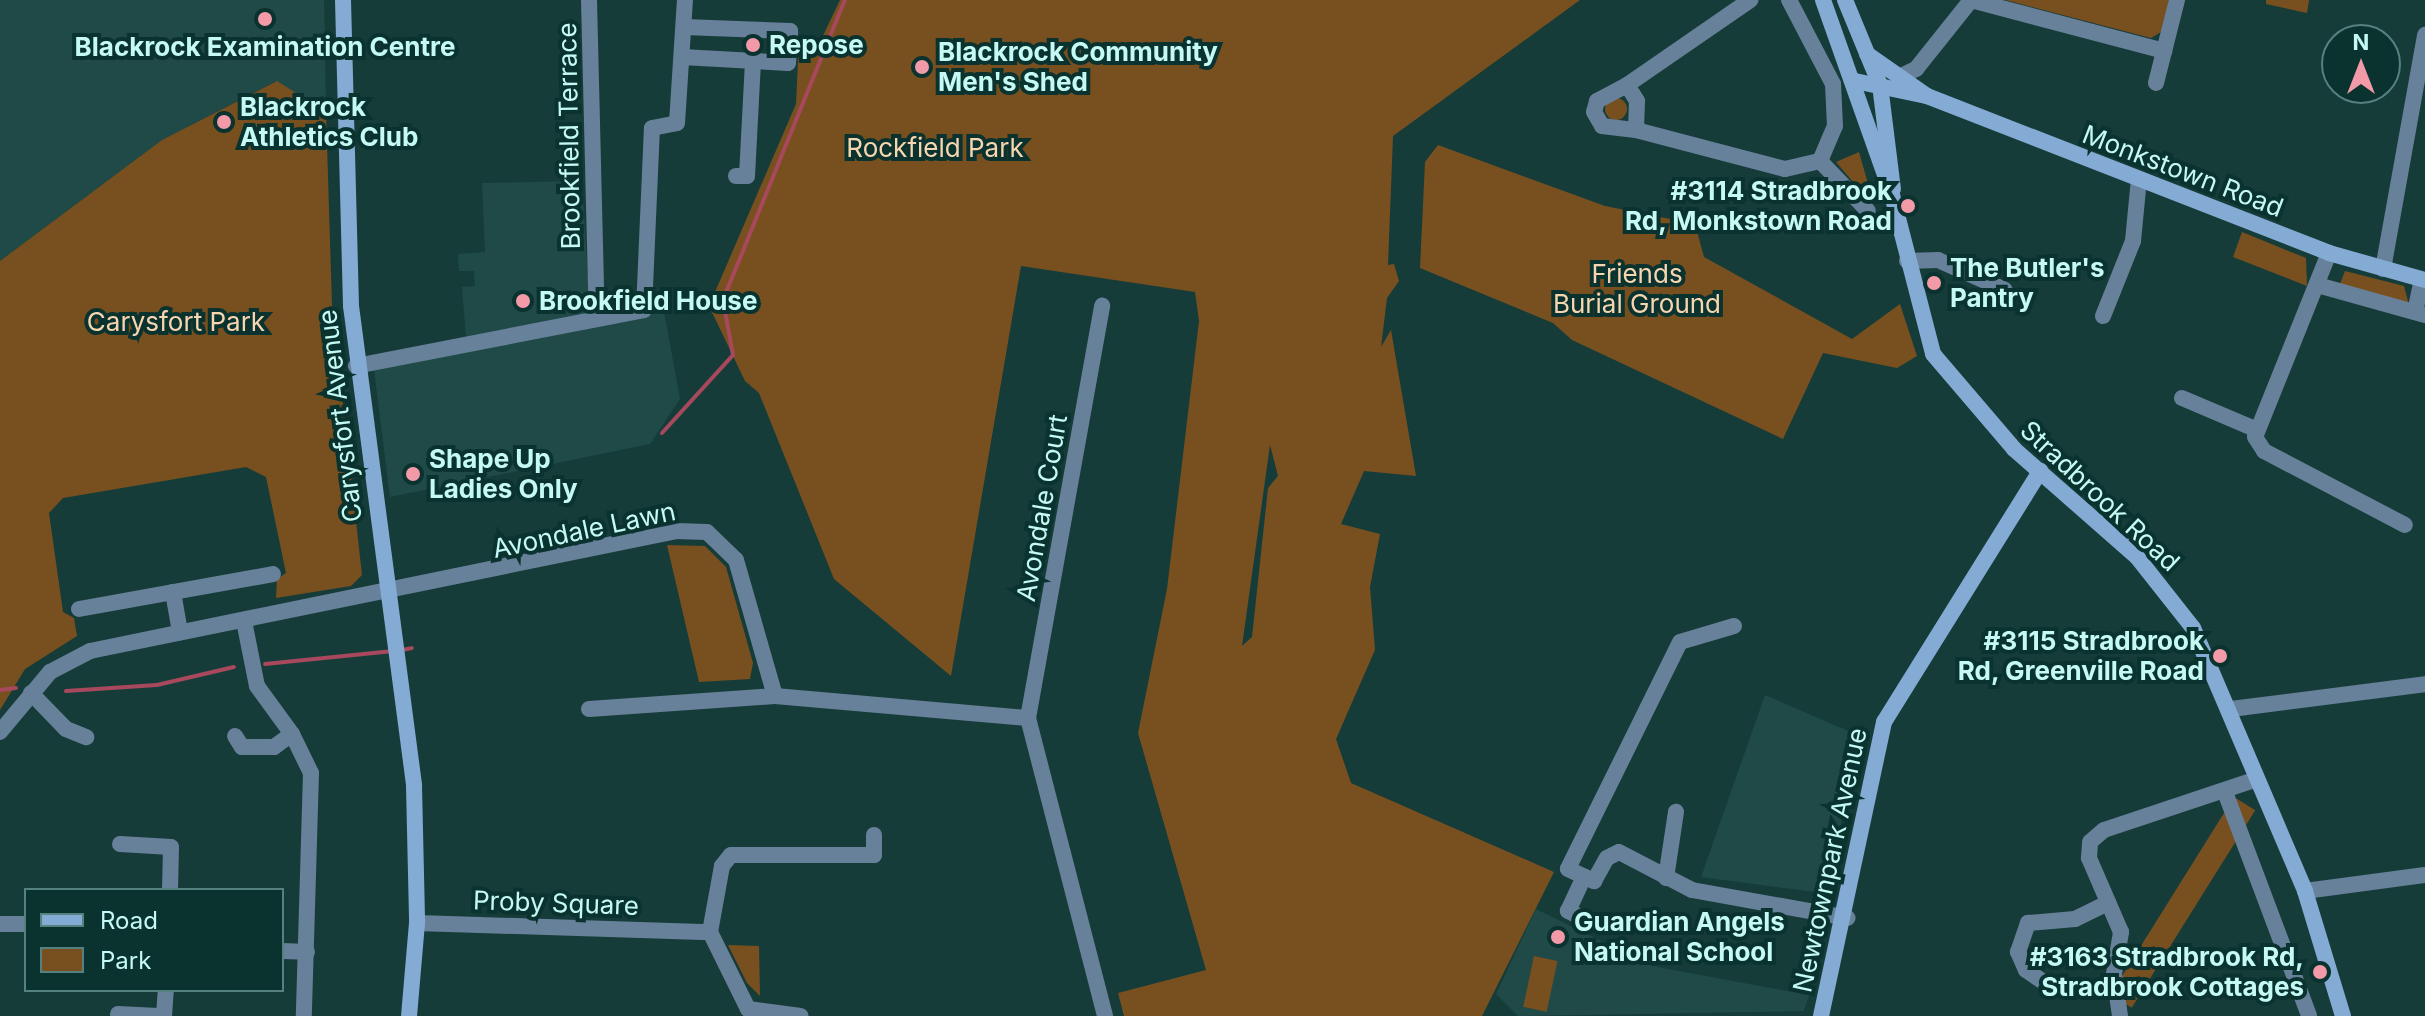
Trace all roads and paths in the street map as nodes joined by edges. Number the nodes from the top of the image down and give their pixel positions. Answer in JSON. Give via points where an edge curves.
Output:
{"nodes":[{"id":1,"x":343,"y":0,"type":"edge"},
{"id":2,"x":589,"y":0,"type":"edge"},
{"id":3,"x":685,"y":0,"type":"edge"},
{"id":4,"x":1750,"y":0,"type":"edge"},
{"id":5,"x":1789,"y":0,"type":"edge"},
{"id":6,"x":1823,"y":0,"type":"edge"},
{"id":7,"x":1845,"y":0,"type":"edge"},
{"id":8,"x":1971,"y":0,"type":"edge"},
{"id":9,"x":2177,"y":0,"type":"edge"},
{"id":10,"x":684,"y":27,"type":"junction"},
{"id":11,"x":2425,"y":35,"type":"edge"},
{"id":12,"x":2164,"y":51,"type":"junction"},
{"id":13,"x":1866,"y":53,"type":"junction"},
{"id":14,"x":682,"y":57,"type":"junction"},
{"id":15,"x":753,"y":61,"type":"junction"},
{"id":16,"x":1901,"y":76,"type":"junction"},
{"id":17,"x":1854,"y":78,"type":"junction"},
{"id":18,"x":2156,"y":83,"type":"dead end"},
{"id":19,"x":1627,"y":85,"type":"junction"},
{"id":20,"x":1880,"y":85,"type":"junction"},
{"id":21,"x":1927,"y":96,"type":"junction"},
{"id":22,"x":1636,"y":130,"type":"junction"},
{"id":23,"x":1820,"y":161,"type":"junction"},
{"id":24,"x":736,"y":176,"type":"dead end"},
{"id":25,"x":2139,"y":179,"type":"junction"},
{"id":26,"x":1892,"y":195,"type":"junction"},
{"id":27,"x":1868,"y":211,"type":"dead end"},
{"id":28,"x":2329,"y":253,"type":"junction"},
{"id":29,"x":1907,"y":261,"type":"junction"},
{"id":30,"x":2383,"y":269,"type":"junction"},
{"id":31,"x":2423,"y":280,"type":"edge"},
{"id":32,"x":2321,"y":286,"type":"junction"},
{"id":33,"x":2005,"y":290,"type":"dead end"},
{"id":34,"x":1102,"y":306,"type":"dead end"},
{"id":35,"x":2420,"y":313,"type":"edge"},
{"id":36,"x":2103,"y":316,"type":"dead end"},
{"id":37,"x":597,"y":319,"type":"junction"},
{"id":38,"x":356,"y":366,"type":"junction"},
{"id":39,"x":2182,"y":398,"type":"dead end"},
{"id":40,"x":2255,"y":429,"type":"junction"},
{"id":41,"x":2040,"y":471,"type":"junction"},
{"id":42,"x":2405,"y":525,"type":"dead end"},
{"id":43,"x":273,"y":574,"type":"dead end"},
{"id":44,"x":173,"y":592,"type":"junction"},
{"id":45,"x":387,"y":595,"type":"junction"},
{"id":46,"x":79,"y":609,"type":"dead end"},
{"id":47,"x":244,"y":621,"type":"junction"},
{"id":48,"x":1734,"y":626,"type":"dead end"},
{"id":49,"x":180,"y":632,"type":"junction"},
{"id":50,"x":2425,"y":684,"type":"edge"},
{"id":51,"x":31,"y":693,"type":"junction"},
{"id":52,"x":775,"y":696,"type":"junction"},
{"id":53,"x":589,"y":709,"type":"dead end"},
{"id":54,"x":2231,"y":709,"type":"junction"},
{"id":55,"x":1028,"y":718,"type":"junction"},
{"id":56,"x":0,"y":732,"type":"edge"},
{"id":57,"x":292,"y":734,"type":"junction"},
{"id":58,"x":235,"y":736,"type":"dead end"},
{"id":59,"x":86,"y":737,"type":"dead end"},
{"id":60,"x":2257,"y":779,"type":"junction"},
{"id":61,"x":2225,"y":792,"type":"junction"},
{"id":62,"x":1676,"y":812,"type":"dead end"},
{"id":63,"x":874,"y":835,"type":"dead end"},
{"id":64,"x":120,"y":844,"type":"dead end"},
{"id":65,"x":2425,"y":875,"type":"edge"},
{"id":66,"x":1584,"y":877,"type":"junction"},
{"id":67,"x":1666,"y":878,"type":"junction"},
{"id":68,"x":170,"y":888,"type":"edge"},
{"id":69,"x":2305,"y":891,"type":"junction"},
{"id":70,"x":2108,"y":903,"type":"junction"},
{"id":71,"x":1582,"y":918,"type":"dead end"},
{"id":72,"x":1847,"y":918,"type":"junction"},
{"id":73,"x":417,"y":923,"type":"junction"},
{"id":74,"x":0,"y":924,"type":"edge"},
{"id":75,"x":24,"y":924,"type":"edge"},
{"id":76,"x":702,"y":931,"type":"junction"},
{"id":77,"x":284,"y":951,"type":"edge"},
{"id":78,"x":307,"y":952,"type":"junction"},
{"id":79,"x":2052,"y":988,"type":"dead end"},
{"id":80,"x":166,"y":992,"type":"edge"},
{"id":81,"x":118,"y":1014,"type":"edge"},
{"id":82,"x":2118,"y":1015,"type":"edge"},
{"id":83,"x":161,"y":1016,"type":"edge"},
{"id":84,"x":304,"y":1016,"type":"edge"},
{"id":85,"x":409,"y":1016,"type":"edge"},
{"id":86,"x":801,"y":1016,"type":"edge"},
{"id":87,"x":1105,"y":1016,"type":"edge"},
{"id":88,"x":1821,"y":1016,"type":"edge"},
{"id":89,"x":2309,"y":1016,"type":"edge"},
{"id":90,"x":2343,"y":1016,"type":"edge"}],
"edges":[{"from":1,"to":38,"type":"main road","name":"Carysfort Avenue"},
{"from":2,"to":37,"type":"street","name":"Brookfield Terrace"},
{"from":3,"to":10,"type":"street"},
{"from":4,"to":19,"type":"street"},
{"from":5,"to":23,"type":"street","via":[[1833,84],[1835,126]]},
{"from":6,"to":17,"type":"main road","name":"Stradbrook Road"},
{"from":7,"to":13,"type":"main road","name":"Stradbrook Road"},
{"from":8,"to":12,"type":"street"},
{"from":8,"to":16,"type":"street","via":[[1916,69]]},
{"from":9,"to":12,"type":"street"},
{"from":10,"to":14,"type":"street"},
{"from":10,"to":15,"type":"street","via":[[790,31],[788,63]]},
{"from":11,"to":30,"type":"street"},
{"from":12,"to":18,"type":"street"},
{"from":13,"to":16,"type":"main road","name":"Monkstown Road"},
{"from":13,"to":20,"type":"main road","name":"Stradbrook Road"},
{"from":14,"to":15,"type":"street"},
{"from":14,"to":37,"type":"street","via":[[677,123],[652,128],[644,310]]},
{"from":15,"to":24,"type":"street","via":[[747,176]]},
{"from":16,"to":21,"type":"main road","name":"Monkstown Road"},
{"from":17,"to":20,"type":"main road","name":"Monkstown Road"},
{"from":17,"to":26,"type":"main road","name":"Stradbrook Road"},
{"from":19,"to":22,"type":"street","via":[[1637,101]]},
{"from":19,"to":22,"type":"street","via":[[1604,95],[1594,112],[1602,126]]},
{"from":20,"to":21,"type":"main road","name":"Monkstown Road"},
{"from":20,"to":26,"type":"main road","name":"Stradbrook Road"},
{"from":21,"to":25,"type":"main road","name":"Monkstown Road"},
{"from":22,"to":23,"type":"street","via":[[1785,169]]},
{"from":23,"to":27,"type":"street"},
{"from":25,"to":28,"type":"main road","name":"Monkstown Road"},
{"from":25,"to":36,"type":"street","via":[[2133,241]]},
{"from":26,"to":29,"type":"main road","name":"Stradbrook Road"},
{"from":28,"to":30,"type":"main road","name":"Monkstown Road"},
{"from":28,"to":32,"type":"street"},
{"from":29,"to":33,"type":"street","via":[[1938,260]]},
{"from":29,"to":41,"type":"main road","name":"Stradbrook Road","via":[[1925,334],[1949,380]]},
{"from":30,"to":31,"type":"main road","name":"Monkstown Road"},
{"from":31,"to":35,"type":"street"},
{"from":32,"to":35,"type":"street"},
{"from":32,"to":40,"type":"street"},
{"from":34,"to":55,"type":"street","name":"Avondale Court"},
{"from":37,"to":38,"type":"street"},
{"from":38,"to":45,"type":"main road","name":"Carysfort Avenue"},
{"from":39,"to":40,"type":"street"},
{"from":40,"to":42,"type":"street","via":[[2264,451]]},
{"from":41,"to":54,"type":"main road","name":"Stradbrook Road","via":[[2160,582],[2210,657]]},
{"from":41,"to":72,"type":"main road","name":"Newtownpark Avenue","via":[[1884,722],[1868,769]]},
{"from":43,"to":44,"type":"street"},
{"from":44,"to":46,"type":"street"},
{"from":44,"to":49,"type":"street"},
{"from":45,"to":47,"type":"street"},
{"from":45,"to":52,"type":"street","name":"Avondale Lawn","via":[[676,531],[707,532],[736,560]]},
{"from":45,"to":73,"type":"main road","name":"Carysfort Avenue","via":[[414,786]]},
{"from":47,"to":49,"type":"street"},
{"from":47,"to":57,"type":"street","via":[[257,686]]},
{"from":48,"to":66,"type":"street","via":[[1680,642],[1568,869]]},
{"from":49,"to":51,"type":"street","via":[[90,651],[50,672]]},
{"from":50,"to":54,"type":"street"},
{"from":51,"to":56,"type":"street"},
{"from":51,"to":59,"type":"street","via":[[66,729]]},
{"from":52,"to":53,"type":"street"},
{"from":52,"to":55,"type":"street"},
{"from":54,"to":60,"type":"main road","name":"Stradbrook Road"},
{"from":55,"to":87,"type":"street","name":"Avondale Court"},
{"from":57,"to":58,"type":"street","via":[[274,747],[242,747]]},
{"from":57,"to":78,"type":"street","via":[[311,773]]},
{"from":60,"to":61,"type":"street"},
{"from":60,"to":69,"type":"main road","name":"Stradbrook Road"},
{"from":61,"to":70,"type":"street","via":[[2104,830],[2090,842],[2089,858]]},
{"from":61,"to":89,"type":"street"},
{"from":62,"to":67,"type":"street"},
{"from":63,"to":76,"type":"street","via":[[874,855],[731,855],[722,866]]},
{"from":64,"to":68,"type":"street","via":[[171,847]]},
{"from":65,"to":69,"type":"street"},
{"from":66,"to":67,"type":"street","via":[[1594,881],[1619,852]]},
{"from":66,"to":71,"type":"street","via":[[1568,911]]},
{"from":67,"to":72,"type":"street","via":[[1692,890]]},
{"from":69,"to":90,"type":"main road","name":"Stradbrook Road"},
{"from":70,"to":79,"type":"street","via":[[2075,919],[2028,923],[2018,952],[2026,970]]},
{"from":70,"to":82,"type":"street","via":[[2121,932],[2114,974]]},
{"from":72,"to":88,"type":"main road","name":"Newtownpark Avenue"},
{"from":73,"to":76,"type":"street","name":"Proby Square"},
{"from":73,"to":85,"type":"main road","name":"Carysfort Avenue"},
{"from":74,"to":75,"type":"street"},
{"from":76,"to":86,"type":"street","via":[[748,1009]]},
{"from":77,"to":78,"type":"street"},
{"from":78,"to":84,"type":"street"},
{"from":80,"to":83,"type":"street"},
{"from":81,"to":83,"type":"street"}]}
